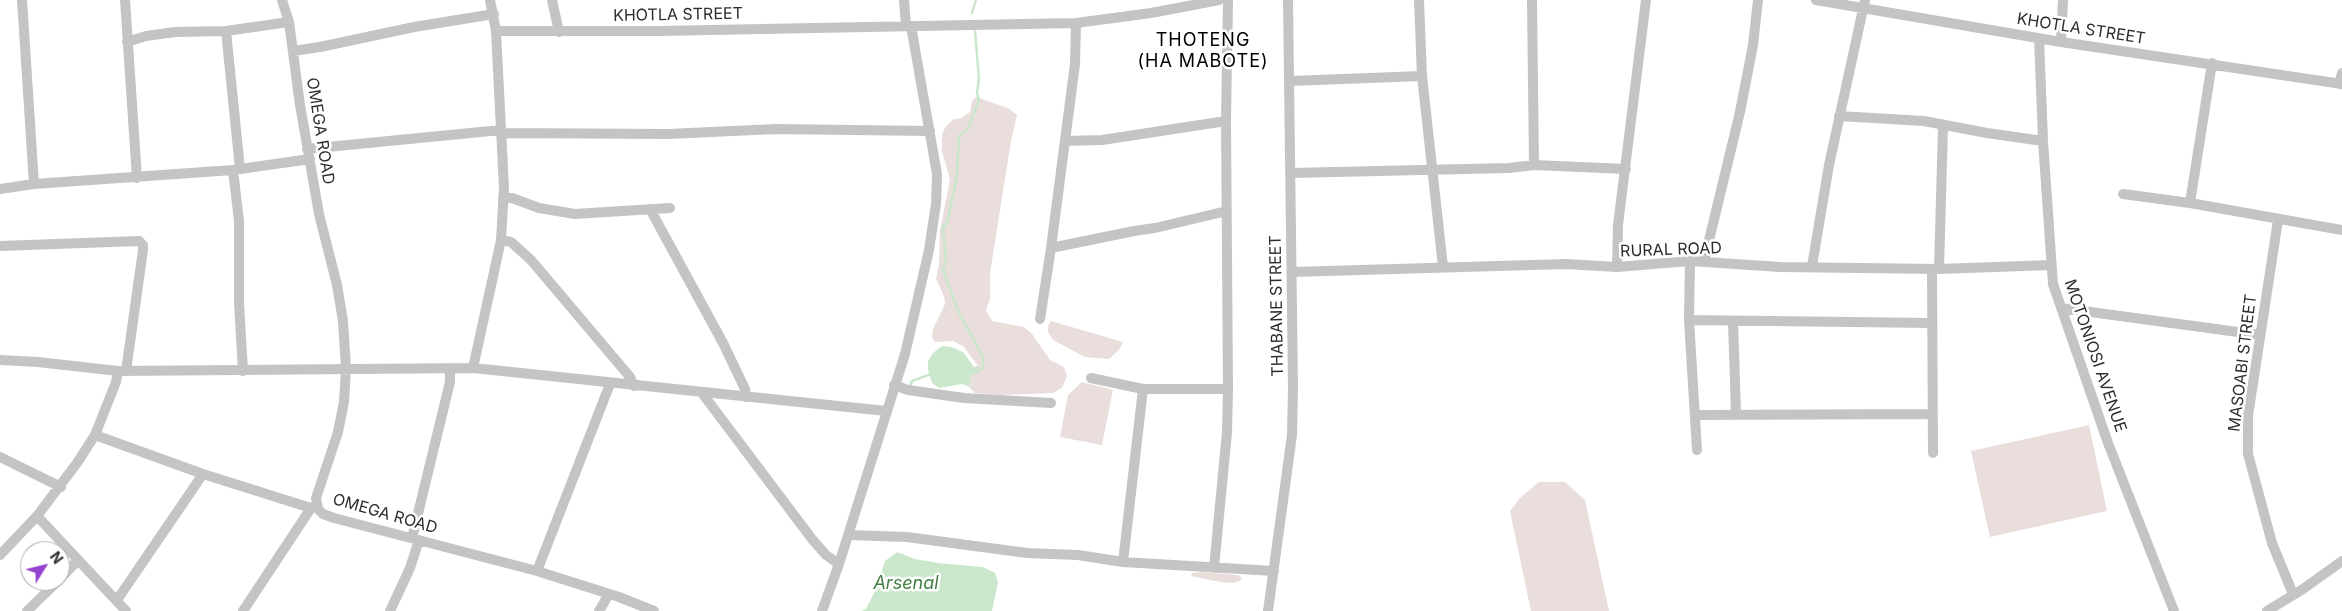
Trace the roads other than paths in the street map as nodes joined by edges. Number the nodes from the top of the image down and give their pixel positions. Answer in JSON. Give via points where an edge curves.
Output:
{"nodes":[{"id":1,"x":22,"y":0,"type":"edge"},
{"id":2,"x":124,"y":0,"type":"edge"},
{"id":3,"x":282,"y":0,"type":"edge"},
{"id":4,"x":490,"y":0,"type":"edge"},
{"id":5,"x":552,"y":0,"type":"edge"},
{"id":6,"x":904,"y":0,"type":"edge"},
{"id":7,"x":1219,"y":0,"type":"edge"},
{"id":8,"x":1228,"y":0,"type":"edge"},
{"id":9,"x":1288,"y":0,"type":"edge"},
{"id":10,"x":1419,"y":0,"type":"edge"},
{"id":11,"x":1532,"y":0,"type":"edge"},
{"id":12,"x":1646,"y":0,"type":"edge"},
{"id":13,"x":1758,"y":0,"type":"edge"},
{"id":14,"x":1816,"y":0,"type":"edge"},
{"id":15,"x":2063,"y":0,"type":"edge"},
{"id":16,"x":1864,"y":4,"type":"edge"},
{"id":17,"x":494,"y":14,"type":"junction"},
{"id":18,"x":289,"y":22,"type":"junction"},
{"id":19,"x":1076,"y":23,"type":"junction"},
{"id":20,"x":908,"y":26,"type":"junction"},
{"id":21,"x":226,"y":31,"type":"junction"},
{"id":22,"x":496,"y":31,"type":"junction"},
{"id":23,"x":559,"y":32,"type":"junction"},
{"id":24,"x":2039,"y":38,"type":"junction"},
{"id":25,"x":127,"y":42,"type":"junction"},
{"id":26,"x":2060,"y":42,"type":"junction"},
{"id":27,"x":293,"y":51,"type":"junction"},
{"id":28,"x":2212,"y":63,"type":"junction"},
{"id":29,"x":2342,"y":73,"type":"edge"},
{"id":30,"x":1422,"y":76,"type":"junction"},
{"id":31,"x":1290,"y":81,"type":"junction"},
{"id":32,"x":2341,"y":84,"type":"edge"},
{"id":33,"x":1840,"y":116,"type":"junction"},
{"id":34,"x":1226,"y":121,"type":"junction"},
{"id":35,"x":1943,"y":126,"type":"junction"},
{"id":36,"x":930,"y":131,"type":"junction"},
{"id":37,"x":501,"y":132,"type":"junction"},
{"id":38,"x":1065,"y":141,"type":"junction"},
{"id":39,"x":2043,"y":141,"type":"junction"},
{"id":40,"x":308,"y":154,"type":"junction"},
{"id":41,"x":1534,"y":165,"type":"junction"},
{"id":42,"x":236,"y":169,"type":"junction"},
{"id":43,"x":1626,"y":169,"type":"junction"},
{"id":44,"x":1431,"y":170,"type":"junction"},
{"id":45,"x":1291,"y":173,"type":"junction"},
{"id":46,"x":137,"y":178,"type":"junction"},
{"id":47,"x":34,"y":184,"type":"junction"},
{"id":48,"x":0,"y":189,"type":"edge"},
{"id":49,"x":2123,"y":194,"type":"dead end"},
{"id":50,"x":503,"y":198,"type":"junction"},
{"id":51,"x":2190,"y":203,"type":"junction"},
{"id":52,"x":670,"y":208,"type":"dead end"},
{"id":53,"x":650,"y":209,"type":"junction"},
{"id":54,"x":1227,"y":211,"type":"junction"},
{"id":55,"x":2278,"y":220,"type":"junction"},
{"id":56,"x":2342,"y":230,"type":"edge"},
{"id":57,"x":501,"y":240,"type":"junction"},
{"id":58,"x":0,"y":246,"type":"edge"},
{"id":59,"x":1052,"y":248,"type":"junction"},
{"id":60,"x":1690,"y":261,"type":"junction"},
{"id":61,"x":1704,"y":261,"type":"junction"},
{"id":62,"x":2051,"y":265,"type":"junction"},
{"id":63,"x":1617,"y":266,"type":"junction"},
{"id":64,"x":1812,"y":266,"type":"junction"},
{"id":65,"x":1443,"y":267,"type":"junction"},
{"id":66,"x":1935,"y":269,"type":"junction"},
{"id":67,"x":1292,"y":272,"type":"junction"},
{"id":68,"x":2060,"y":308,"type":"junction"},
{"id":69,"x":1040,"y":320,"type":"dead end"},
{"id":70,"x":1689,"y":320,"type":"junction"},
{"id":71,"x":1734,"y":321,"type":"junction"},
{"id":72,"x":1931,"y":323,"type":"junction"},
{"id":73,"x":2260,"y":335,"type":"junction"},
{"id":74,"x":0,"y":360,"type":"edge"},
{"id":75,"x":346,"y":368,"type":"junction"},
{"id":76,"x":450,"y":368,"type":"junction"},
{"id":77,"x":473,"y":368,"type":"junction"},
{"id":78,"x":122,"y":371,"type":"junction"},
{"id":79,"x":243,"y":371,"type":"junction"},
{"id":80,"x":1091,"y":378,"type":"dead end"},
{"id":81,"x":610,"y":384,"type":"junction"},
{"id":82,"x":634,"y":386,"type":"junction"},
{"id":83,"x":894,"y":386,"type":"junction"},
{"id":84,"x":1143,"y":389,"type":"junction"},
{"id":85,"x":1228,"y":390,"type":"junction"},
{"id":86,"x":702,"y":392,"type":"junction"},
{"id":87,"x":746,"y":397,"type":"junction"},
{"id":88,"x":1051,"y":403,"type":"dead end"},
{"id":89,"x":886,"y":411,"type":"junction"},
{"id":90,"x":1736,"y":414,"type":"junction"},
{"id":91,"x":1932,"y":414,"type":"junction"},
{"id":92,"x":1696,"y":415,"type":"junction"},
{"id":93,"x":95,"y":435,"type":"junction"},
{"id":94,"x":1697,"y":450,"type":"dead end"},
{"id":95,"x":1933,"y":453,"type":"dead end"},
{"id":96,"x":0,"y":457,"type":"edge"},
{"id":97,"x":203,"y":474,"type":"junction"},
{"id":98,"x":61,"y":487,"type":"junction"},
{"id":99,"x":314,"y":506,"type":"junction"},
{"id":100,"x":36,"y":516,"type":"junction"},
{"id":101,"x":848,"y":535,"type":"junction"},
{"id":102,"x":416,"y":539,"type":"junction"},
{"id":103,"x":0,"y":555,"type":"edge"},
{"id":104,"x":78,"y":560,"type":"junction"},
{"id":105,"x":2342,"y":561,"type":"edge"},
{"id":106,"x":1123,"y":562,"type":"junction"},
{"id":107,"x":839,"y":564,"type":"junction"},
{"id":108,"x":70,"y":568,"type":"edge"},
{"id":109,"x":1214,"y":568,"type":"junction"},
{"id":110,"x":537,"y":571,"type":"junction"},
{"id":111,"x":1274,"y":571,"type":"junction"},
{"id":112,"x":48,"y":591,"type":"edge"},
{"id":113,"x":609,"y":594,"type":"junction"},
{"id":114,"x":2293,"y":594,"type":"junction"},
{"id":115,"x":117,"y":600,"type":"junction"},
{"id":116,"x":27,"y":611,"type":"edge"},
{"id":117,"x":126,"y":611,"type":"edge"},
{"id":118,"x":243,"y":611,"type":"edge"},
{"id":119,"x":390,"y":611,"type":"edge"},
{"id":120,"x":599,"y":611,"type":"edge"},
{"id":121,"x":654,"y":611,"type":"edge"},
{"id":122,"x":822,"y":611,"type":"edge"},
{"id":123,"x":1268,"y":611,"type":"edge"},
{"id":124,"x":2174,"y":611,"type":"edge"},
{"id":125,"x":2267,"y":611,"type":"edge"}],
"edges":[{"from":1,"to":47,"type":"street"},
{"from":2,"to":25,"type":"street"},
{"from":3,"to":18,"type":"street","name":"OMEGA ROAD"},
{"from":4,"to":17,"type":"street"},
{"from":5,"to":23,"type":"street"},
{"from":6,"to":20,"type":"street"},
{"from":7,"to":19,"type":"street","name":"KHOTLA STREET"},
{"from":8,"to":34,"type":"street"},
{"from":9,"to":31,"type":"street","name":"THABANE STREET"},
{"from":10,"to":30,"type":"street"},
{"from":11,"to":41,"type":"street"},
{"from":12,"to":43,"type":"street"},
{"from":13,"to":61,"type":"street","via":[[1740,112]]},
{"from":14,"to":16,"type":"street","name":"KHOTLA STREET"},
{"from":15,"to":26,"type":"street"},
{"from":16,"to":24,"type":"street","name":"KHOTLA STREET"},
{"from":16,"to":33,"type":"street"},
{"from":17,"to":22,"type":"street"},
{"from":17,"to":27,"type":"street","via":[[414,26]]},
{"from":18,"to":21,"type":"street"},
{"from":18,"to":27,"type":"street","name":"OMEGA ROAD"},
{"from":19,"to":20,"type":"street","name":"KHOTLA STREET"},
{"from":19,"to":38,"type":"street","via":[[1075,64]]},
{"from":20,"to":23,"type":"street","name":"KHOTLA STREET"},
{"from":20,"to":36,"type":"street"},
{"from":21,"to":25,"type":"street","via":[[175,32]]},
{"from":21,"to":42,"type":"street"},
{"from":22,"to":23,"type":"street","name":"KHOTLA STREET"},
{"from":22,"to":37,"type":"street"},
{"from":24,"to":26,"type":"street","name":"KHOTLA STREET"},
{"from":24,"to":39,"type":"street","name":"MOTONIOSI AVENUE"},
{"from":25,"to":46,"type":"street"},
{"from":26,"to":28,"type":"street","name":"KHOTLA STREET"},
{"from":27,"to":40,"type":"street","name":"OMEGA ROAD"},
{"from":28,"to":32,"type":"street","name":"KHOTLA STREET"},
{"from":28,"to":51,"type":"street"},
{"from":29,"to":32,"type":"street"},
{"from":30,"to":31,"type":"street"},
{"from":30,"to":44,"type":"street"},
{"from":31,"to":45,"type":"street","name":"THABANE STREET"},
{"from":33,"to":35,"type":"street","via":[[1924,121]]},
{"from":33,"to":64,"type":"street"},
{"from":34,"to":38,"type":"street","via":[[1102,140]]},
{"from":34,"to":54,"type":"street"},
{"from":35,"to":39,"type":"street"},
{"from":35,"to":66,"type":"street"},
{"from":36,"to":37,"type":"street"},
{"from":36,"to":83,"type":"street","via":[[937,174],[936,204],[905,354]]},
{"from":37,"to":40,"type":"street"},
{"from":37,"to":50,"type":"street"},
{"from":38,"to":59,"type":"street"},
{"from":39,"to":62,"type":"street","name":"MOTONIOSI AVENUE"},
{"from":40,"to":42,"type":"street"},
{"from":40,"to":75,"type":"street","name":"OMEGA ROAD","via":[[318,214],[337,285]]},
{"from":41,"to":43,"type":"street"},
{"from":41,"to":44,"type":"street"},
{"from":42,"to":46,"type":"street"},
{"from":42,"to":79,"type":"street"},
{"from":43,"to":63,"type":"street","via":[[1618,225]]},
{"from":44,"to":45,"type":"street"},
{"from":44,"to":65,"type":"street"},
{"from":45,"to":67,"type":"street","name":"THABANE STREET"},
{"from":46,"to":47,"type":"street"},
{"from":47,"to":48,"type":"street"},
{"from":49,"to":51,"type":"street"},
{"from":50,"to":53,"type":"street","via":[[575,214]]},
{"from":50,"to":57,"type":"street"},
{"from":51,"to":55,"type":"street"},
{"from":52,"to":53,"type":"street"},
{"from":53,"to":87,"type":"street","via":[[723,343]]},
{"from":54,"to":59,"type":"street"},
{"from":54,"to":85,"type":"street"},
{"from":55,"to":56,"type":"street"},
{"from":55,"to":73,"type":"street","name":"MASOABI STREET"},
{"from":57,"to":77,"type":"street"},
{"from":57,"to":82,"type":"street","via":[[511,242],[545,276],[630,377]]},
{"from":58,"to":78,"type":"street","via":[[139,241],[143,245]]},
{"from":59,"to":69,"type":"street"},
{"from":60,"to":61,"type":"street","name":"RURAL ROAD"},
{"from":60,"to":63,"type":"street","name":"RURAL ROAD"},
{"from":60,"to":70,"type":"street"},
{"from":61,"to":64,"type":"street","name":"RURAL ROAD"},
{"from":62,"to":66,"type":"street","name":"RURAL ROAD"},
{"from":62,"to":68,"type":"street","name":"MOTONIOSI AVENUE"},
{"from":63,"to":65,"type":"street","name":"RURAL ROAD"},
{"from":64,"to":66,"type":"street","name":"RURAL ROAD"},
{"from":65,"to":67,"type":"street","name":"RURAL ROAD"},
{"from":66,"to":72,"type":"street"},
{"from":67,"to":111,"type":"street","name":"THABANE STREET","via":[[1292,435]]},
{"from":68,"to":73,"type":"street"},
{"from":68,"to":124,"type":"street","name":"MOTONIOSI AVENUE","via":[[2108,443]]},
{"from":70,"to":71,"type":"street"},
{"from":70,"to":92,"type":"street"},
{"from":71,"to":72,"type":"street"},
{"from":71,"to":90,"type":"street"},
{"from":72,"to":91,"type":"street"},
{"from":73,"to":114,"type":"street","name":"MASOABI STREET","via":[[2248,416],[2248,454],[2272,543]]},
{"from":74,"to":78,"type":"street"},
{"from":75,"to":76,"type":"street"},
{"from":75,"to":79,"type":"street"},
{"from":75,"to":99,"type":"street","name":"OMEGA ROAD","via":[[338,432]]},
{"from":76,"to":77,"type":"street"},
{"from":76,"to":102,"type":"street","via":[[450,382]]},
{"from":77,"to":81,"type":"street"},
{"from":78,"to":79,"type":"street"},
{"from":78,"to":93,"type":"street"},
{"from":80,"to":84,"type":"street"},
{"from":81,"to":82,"type":"street"},
{"from":81,"to":110,"type":"street"},
{"from":82,"to":86,"type":"street"},
{"from":83,"to":88,"type":"street","via":[[964,398]]},
{"from":83,"to":89,"type":"street"},
{"from":84,"to":85,"type":"street"},
{"from":84,"to":106,"type":"street"},
{"from":85,"to":109,"type":"street"},
{"from":86,"to":87,"type":"street"},
{"from":86,"to":107,"type":"street","via":[[812,539]]},
{"from":87,"to":89,"type":"street"},
{"from":89,"to":101,"type":"street"},
{"from":90,"to":91,"type":"street"},
{"from":90,"to":92,"type":"street"},
{"from":91,"to":95,"type":"street"},
{"from":92,"to":94,"type":"street"},
{"from":93,"to":97,"type":"street"},
{"from":93,"to":98,"type":"street"},
{"from":96,"to":98,"type":"street"},
{"from":97,"to":99,"type":"street"},
{"from":97,"to":115,"type":"street"},
{"from":98,"to":100,"type":"street"},
{"from":99,"to":102,"type":"street","name":"OMEGA ROAD","via":[[334,518]]},
{"from":99,"to":118,"type":"street"},
{"from":100,"to":103,"type":"street"},
{"from":100,"to":104,"type":"street"},
{"from":101,"to":106,"type":"street","via":[[906,537]]},
{"from":101,"to":107,"type":"street"},
{"from":102,"to":110,"type":"street","name":"OMEGA ROAD"},
{"from":102,"to":119,"type":"street","via":[[410,568]]},
{"from":104,"to":108,"type":"street"},
{"from":104,"to":115,"type":"street"},
{"from":105,"to":114,"type":"street"},
{"from":106,"to":109,"type":"street"},
{"from":107,"to":122,"type":"street"},
{"from":109,"to":111,"type":"street"},
{"from":110,"to":113,"type":"street","name":"OMEGA ROAD"},
{"from":111,"to":123,"type":"street","name":"THABANE STREET"},
{"from":112,"to":116,"type":"street"},
{"from":113,"to":120,"type":"street"},
{"from":113,"to":121,"type":"street","name":"OMEGA ROAD"},
{"from":114,"to":125,"type":"street"},
{"from":115,"to":117,"type":"street"}]}
